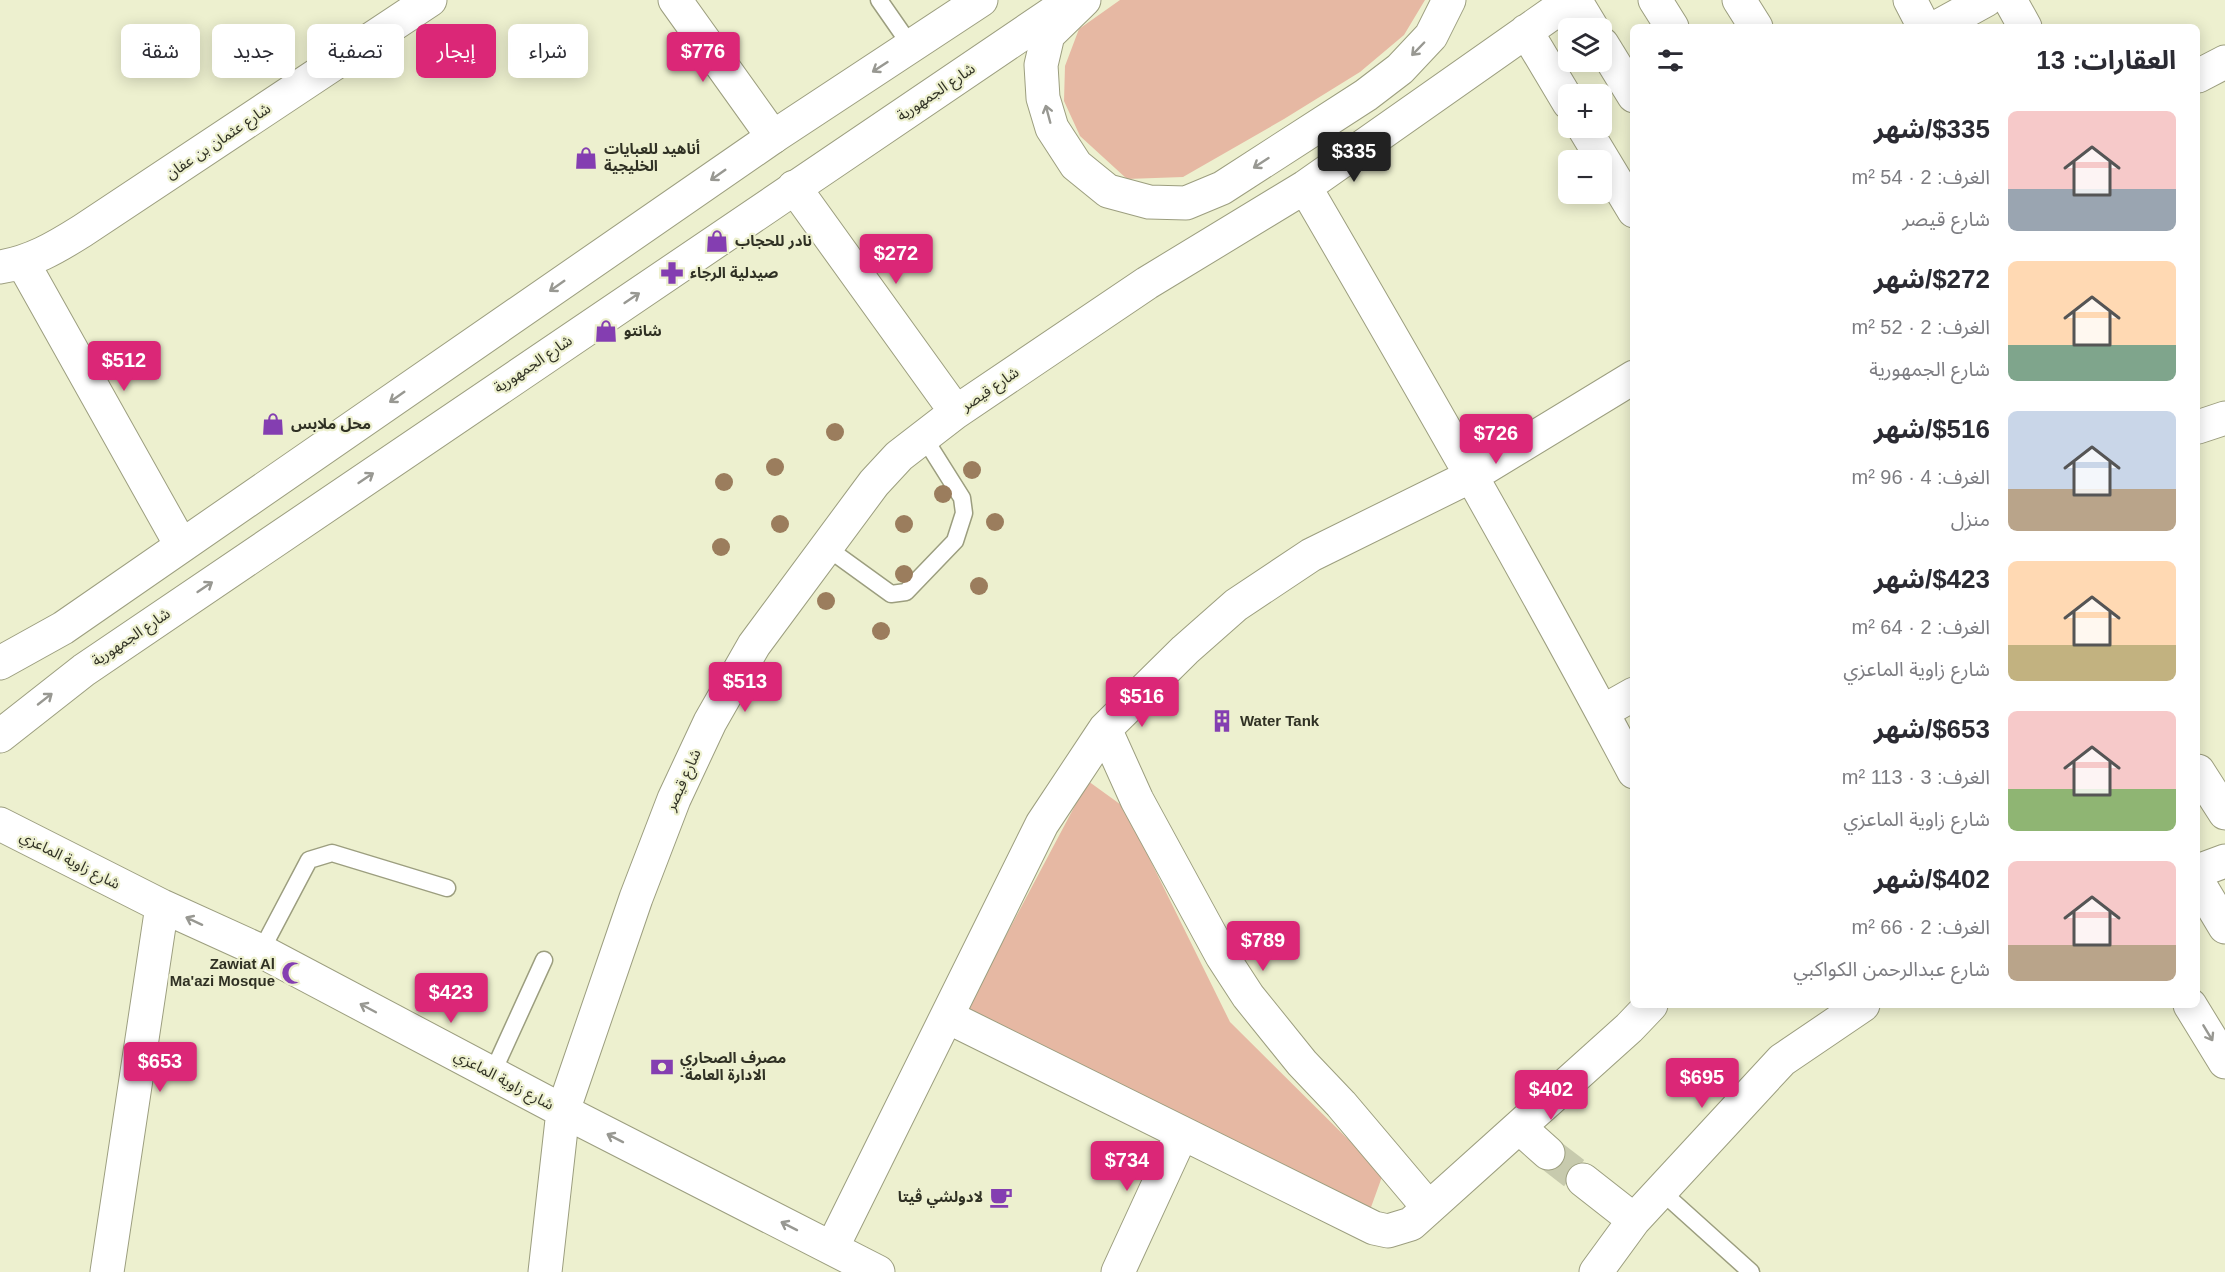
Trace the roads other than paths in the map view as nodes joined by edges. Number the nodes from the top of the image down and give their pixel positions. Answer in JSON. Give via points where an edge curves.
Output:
{"nodes":[{"id":1,"x":430,"y":0,"type":"edge"},
{"id":2,"x":675,"y":0,"type":"edge"},
{"id":3,"x":879,"y":0,"type":"edge"},
{"id":4,"x":981,"y":0,"type":"edge"},
{"id":5,"x":1072,"y":0,"type":"edge"},
{"id":6,"x":1084,"y":0,"type":"edge"},
{"id":7,"x":1449,"y":0,"type":"edge"},
{"id":8,"x":1573,"y":0,"type":"edge"},
{"id":9,"x":1655,"y":0,"type":"edge"},
{"id":10,"x":1739,"y":0,"type":"edge"},
{"id":11,"x":1910,"y":0,"type":"edge"},
{"id":12,"x":1986,"y":0,"type":"edge"},
{"id":13,"x":2010,"y":0,"type":"edge"},
{"id":14,"x":1585,"y":18,"type":"edge"},
{"id":15,"x":1670,"y":24,"type":"edge"},
{"id":16,"x":1754,"y":24,"type":"edge"},
{"id":17,"x":1922,"y":24,"type":"edge"},
{"id":18,"x":1942,"y":24,"type":"edge"},
{"id":19,"x":2023,"y":24,"type":"edge"},
{"id":20,"x":1526,"y":31,"type":"junction"},
{"id":21,"x":911,"y":46,"type":"junction"},
{"id":22,"x":1612,"y":60,"type":"edge"},
{"id":23,"x":2225,"y":62,"type":"edge"},
{"id":24,"x":2200,"y":75,"type":"edge"},
{"id":25,"x":1558,"y":85,"type":"edge"},
{"id":26,"x":1630,"y":90,"type":"edge"},
{"id":27,"x":773,"y":137,"type":"junction"},
{"id":28,"x":1590,"y":138,"type":"edge"},
{"id":29,"x":795,"y":187,"type":"junction"},
{"id":30,"x":1305,"y":187,"type":"junction"},
{"id":31,"x":1630,"y":204,"type":"edge"},
{"id":32,"x":11,"y":265,"type":"edge"},
{"id":33,"x":1630,"y":379,"type":"edge"},
{"id":34,"x":956,"y":412,"type":"junction"},
{"id":35,"x":2225,"y":418,"type":"edge"},
{"id":36,"x":2200,"y":427,"type":"edge"},
{"id":37,"x":923,"y":436,"type":"junction"},
{"id":38,"x":1473,"y":476,"type":"junction"},
{"id":39,"x":181,"y":545,"type":"junction"},
{"id":40,"x":826,"y":547,"type":"junction"},
{"id":41,"x":0,"y":663,"type":"edge"},
{"id":42,"x":1630,"y":696,"type":"edge"},
{"id":43,"x":1602,"y":712,"type":"junction"},
{"id":44,"x":1105,"y":729,"type":"junction"},
{"id":45,"x":0,"y":736,"type":"edge"},
{"id":46,"x":1630,"y":764,"type":"edge"},
{"id":47,"x":2200,"y":774,"type":"edge"},
{"id":48,"x":2225,"y":813,"type":"edge"},
{"id":49,"x":0,"y":824,"type":"edge"},
{"id":50,"x":2225,"y":861,"type":"edge"},
{"id":51,"x":2200,"y":870,"type":"edge"},
{"id":52,"x":2200,"y":885,"type":"edge"},
{"id":53,"x":447,"y":888,"type":"dead end"},
{"id":54,"x":162,"y":906,"type":"junction"},
{"id":55,"x":2225,"y":927,"type":"edge"},
{"id":56,"x":261,"y":951,"type":"junction"},
{"id":57,"x":544,"y":960,"type":"dead end"},
{"id":58,"x":1648,"y":1008,"type":"edge"},
{"id":59,"x":1859,"y":1008,"type":"edge"},
{"id":60,"x":2192,"y":1008,"type":"edge"},
{"id":61,"x":948,"y":1017,"type":"junction"},
{"id":62,"x":2225,"y":1062,"type":"edge"},
{"id":63,"x":492,"y":1074,"type":"junction"},
{"id":64,"x":563,"y":1111,"type":"junction"},
{"id":65,"x":1519,"y":1127,"type":"junction"},
{"id":66,"x":1182,"y":1133,"type":"junction"},
{"id":67,"x":1548,"y":1153,"type":"tunnel mouth"},
{"id":68,"x":1583,"y":1180,"type":"tunnel mouth"},
{"id":69,"x":1661,"y":1191,"type":"junction"},
{"id":70,"x":1429,"y":1208,"type":"junction"},
{"id":71,"x":1634,"y":1220,"type":"junction"},
{"id":72,"x":832,"y":1248,"type":"junction"},
{"id":73,"x":107,"y":1272,"type":"edge"},
{"id":74,"x":545,"y":1272,"type":"edge"},
{"id":75,"x":878,"y":1272,"type":"edge"},
{"id":76,"x":1118,"y":1272,"type":"edge"},
{"id":77,"x":1596,"y":1272,"type":"edge"},
{"id":78,"x":1751,"y":1272,"type":"edge"}],
"edges":[{"from":1,"to":32,"type":"main road","name":"شارع عثمان بن عفان","via":[[49,252]]},
{"from":2,"to":27,"type":"main road"},
{"from":3,"to":21,"type":"lane"},
{"from":4,"to":21,"type":"main road"},
{"from":5,"to":29,"type":"main road","name":"شارع الجمهورية"},
{"from":7,"to":6,"type":"main road","one_way":true,"via":[[1431,36],[1400,69],[1222,188],[1186,203],[1149,202],[1108,192],[1076,165],[1052,128],[1043,98],[1041,65],[1048,34]]},
{"from":8,"to":14,"type":"main road"},
{"from":8,"to":20,"type":"main road","name":"شارع قيصر"},
{"from":9,"to":15,"type":"main road"},
{"from":10,"to":16,"type":"main road"},
{"from":11,"to":17,"type":"main road"},
{"from":12,"to":18,"type":"main road"},
{"from":13,"to":19,"type":"main road"},
{"from":20,"to":25,"type":"main road"},
{"from":20,"to":30,"type":"main road","name":"شارع قيصر"},
{"from":21,"to":27,"type":"main road","one_way":true},
{"from":22,"to":26,"type":"main road"},
{"from":23,"to":24,"type":"main road"},
{"from":27,"to":39,"type":"main road","one_way":true},
{"from":28,"to":31,"type":"main road"},
{"from":29,"to":34,"type":"main road"},
{"from":45,"to":29,"type":"main road","name":"شارع الجمهورية","one_way":true,"via":[[84,670]]},
{"from":30,"to":34,"type":"main road","name":"شارع قيصر","via":[[1147,283]]},
{"from":30,"to":38,"type":"main road"},
{"from":32,"to":39,"type":"main road"},
{"from":33,"to":38,"type":"main road"},
{"from":34,"to":37,"type":"main road","name":"شارع قيصر"},
{"from":35,"to":36,"type":"main road"},
{"from":37,"to":40,"type":"main road","name":"شارع قيصر","via":[[874,483]]},
{"from":37,"to":40,"type":"lane","via":[[962,498],[964,513],[955,541],[906,592],[891,594]]},
{"from":38,"to":43,"type":"main road"},
{"from":38,"to":44,"type":"main road","via":[[1311,555],[1236,605]]},
{"from":39,"to":41,"type":"main road","via":[[63,628]]},
{"from":40,"to":64,"type":"main road","name":"شارع قيصر","via":[[754,645],[710,722],[674,799]]},
{"from":42,"to":43,"type":"main road"},
{"from":43,"to":46,"type":"main road"},
{"from":44,"to":61,"type":"main road","via":[[1042,824]]},
{"from":44,"to":70,"type":"main road","via":[[1137,800],[1248,996]]},
{"from":47,"to":48,"type":"main road"},
{"from":49,"to":54,"type":"main road","name":"شارع زاوية الماعزي"},
{"from":50,"to":51,"type":"main road"},
{"from":52,"to":55,"type":"main road"},
{"from":53,"to":56,"type":"lane","via":[[332,853],[321,854],[309,860]]},
{"from":56,"to":54,"type":"main road","name":"شارع زاوية الماعزي","one_way":true},
{"from":54,"to":73,"type":"main road"},
{"from":63,"to":56,"type":"main road","name":"شارع زاوية الماعزي","one_way":true},
{"from":57,"to":63,"type":"lane"},
{"from":58,"to":65,"type":"main road"},
{"from":59,"to":69,"type":"main road","via":[[1782,1060]]},
{"from":60,"to":62,"type":"main road","one_way":true},
{"from":61,"to":66,"type":"main road"},
{"from":61,"to":72,"type":"main road"},
{"from":63,"to":64,"type":"main road","name":"شارع زاوية الماعزي"},
{"from":72,"to":64,"type":"main road","name":"شارع زاوية الماعزي","one_way":true},
{"from":64,"to":74,"type":"main road","name":"شارع قيصر"},
{"from":65,"to":67,"type":"main road"},
{"from":65,"to":70,"type":"main road"},
{"from":66,"to":70,"type":"main road","via":[[1381,1230],[1407,1227]]},
{"from":66,"to":76,"type":"main road"},
{"from":68,"to":71,"type":"main road"},
{"from":69,"to":71,"type":"main road"},
{"from":69,"to":78,"type":"lane"},
{"from":71,"to":77,"type":"main road"},
{"from":72,"to":75,"type":"main road","name":"شارع زاوية الماعزي"}]}
